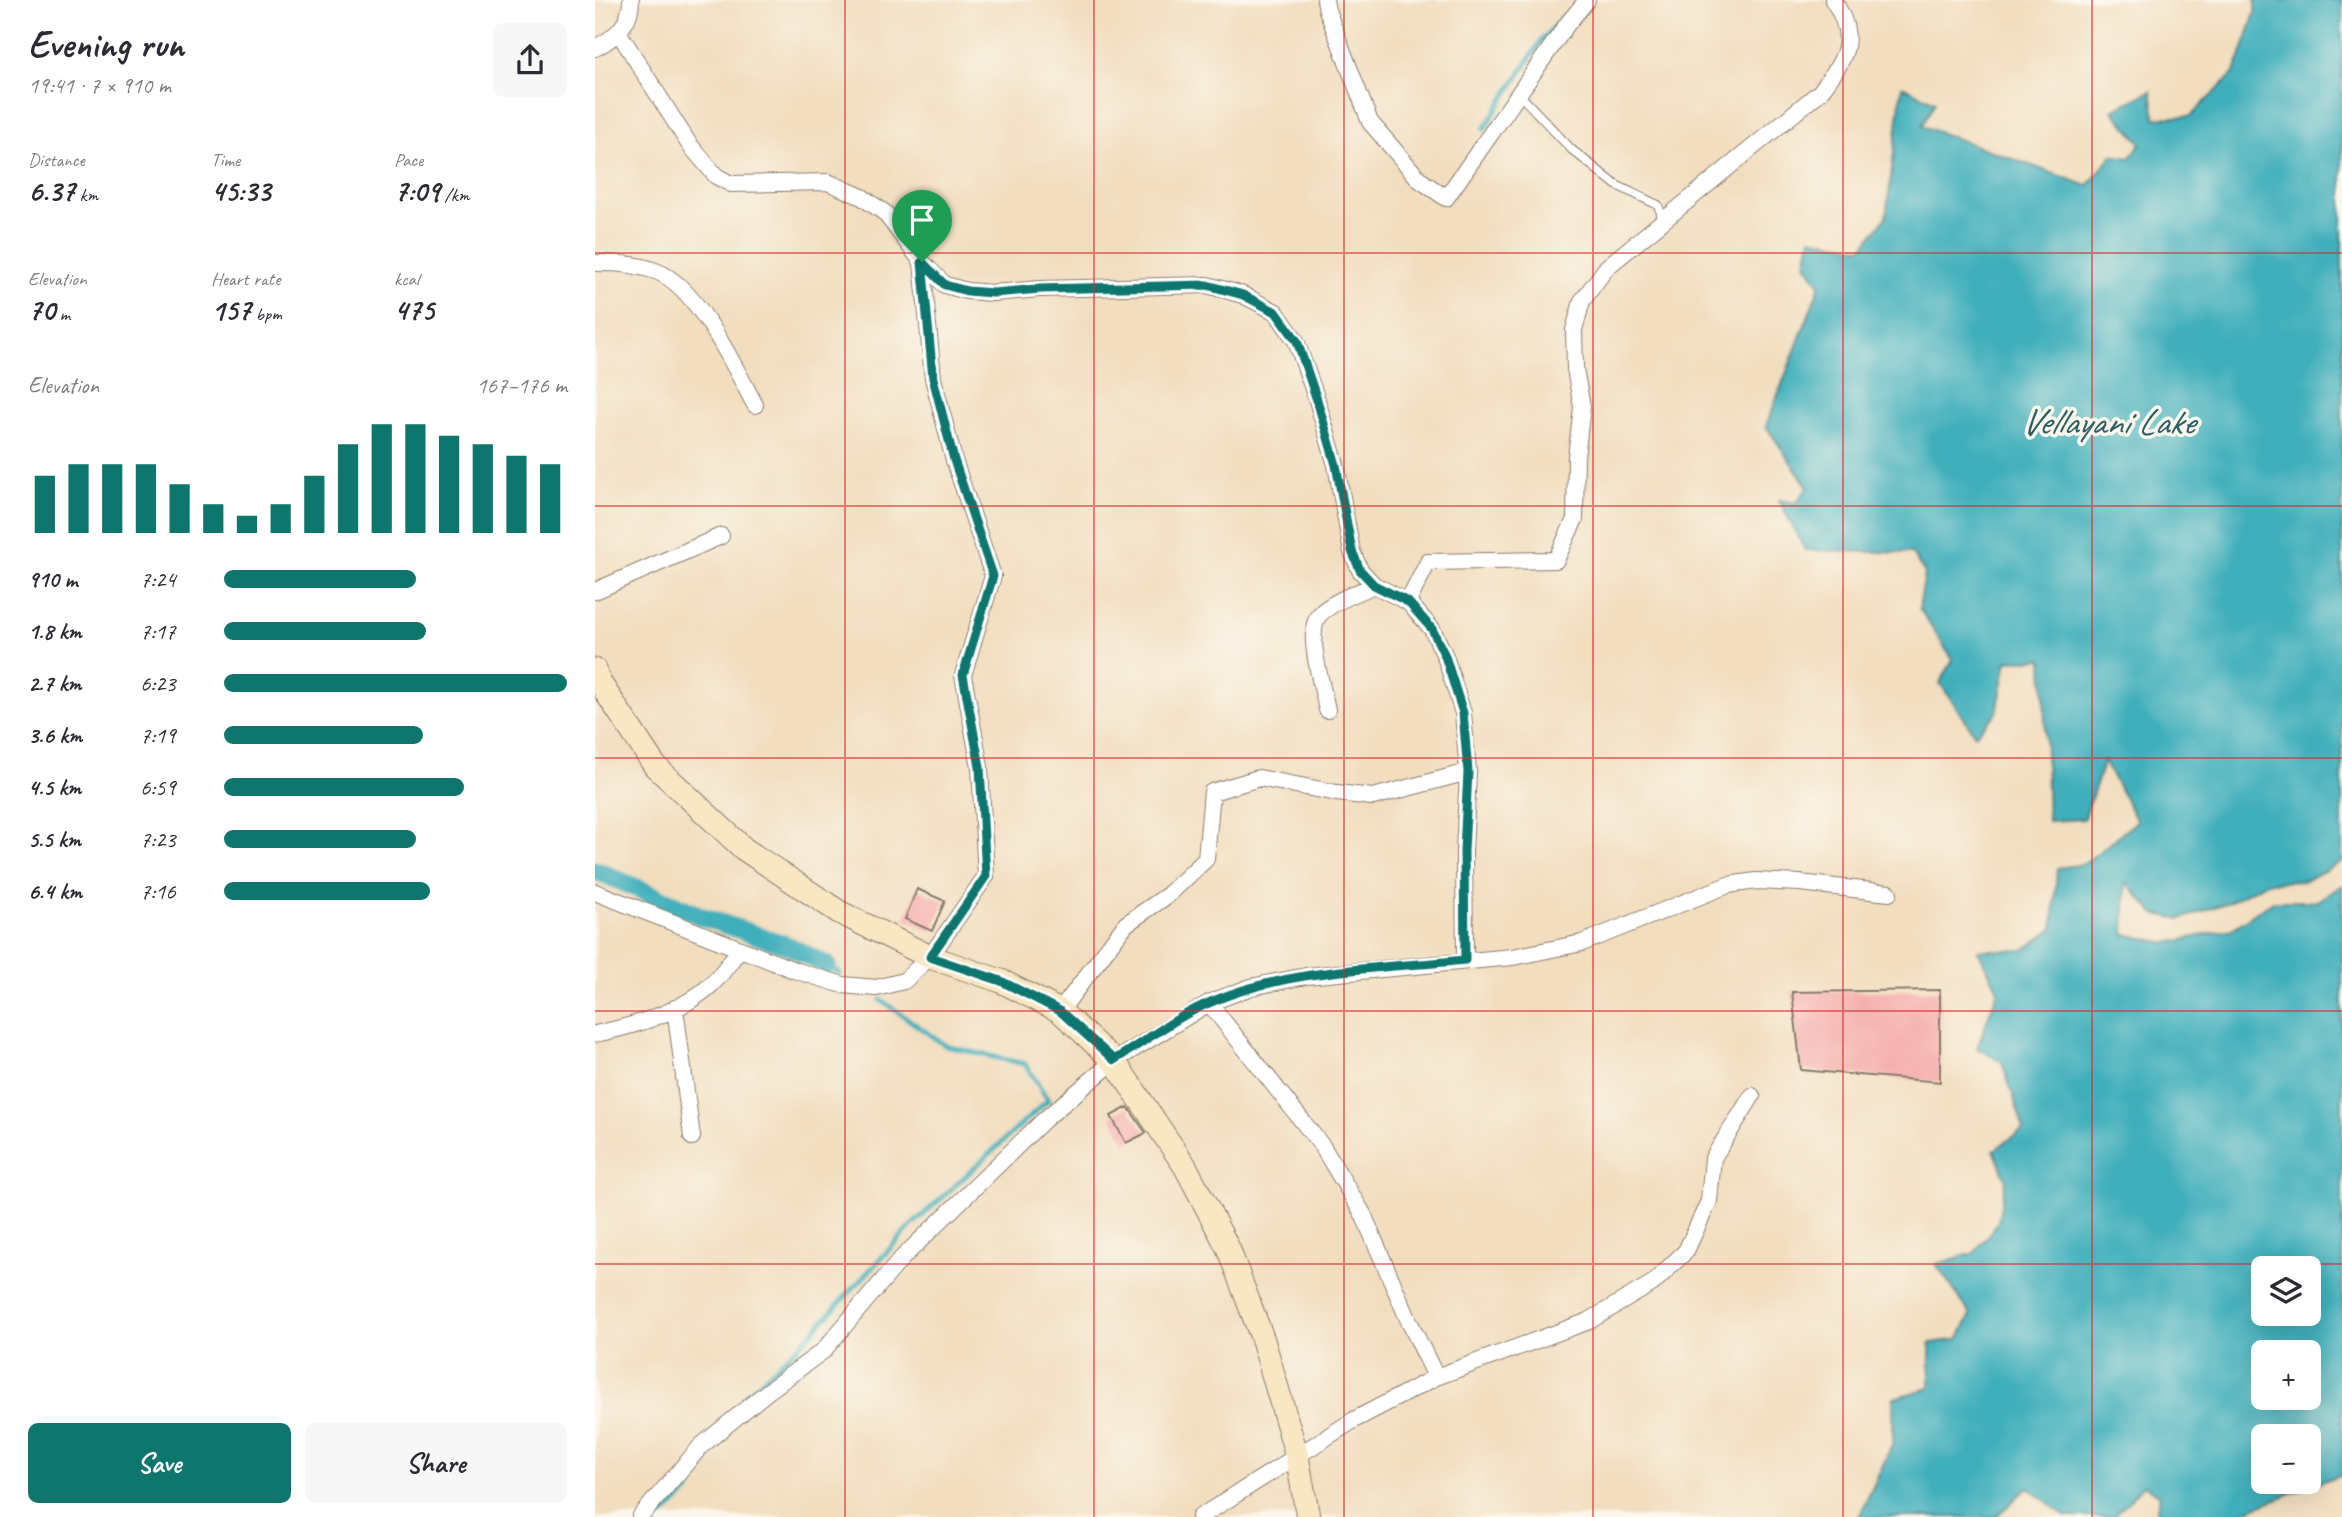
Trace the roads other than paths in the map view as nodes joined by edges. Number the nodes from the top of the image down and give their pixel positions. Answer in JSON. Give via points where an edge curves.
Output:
{"nodes":[{"id":1,"x":631,"y":0,"type":"edge"},
{"id":2,"x":1325,"y":0,"type":"edge"},
{"id":3,"x":1587,"y":0,"type":"edge"},
{"id":4,"x":1833,"y":0,"type":"edge"},
{"id":5,"x":619,"y":33,"type":"junction"},
{"id":6,"x":595,"y":48,"type":"edge"},
{"id":7,"x":1519,"y":94,"type":"junction"},
{"id":8,"x":1664,"y":220,"type":"junction"},
{"id":9,"x":922,"y":262,"type":"junction"},
{"id":10,"x":595,"y":263,"type":"edge"},
{"id":11,"x":755,"y":405,"type":"dead end"},
{"id":12,"x":720,"y":536,"type":"dead end"},
{"id":13,"x":1374,"y":585,"type":"junction"},
{"id":14,"x":595,"y":590,"type":"edge"},
{"id":15,"x":1408,"y":602,"type":"junction"},
{"id":16,"x":595,"y":670,"type":"edge"},
{"id":17,"x":1327,"y":710,"type":"dead end"},
{"id":18,"x":1468,"y":772,"type":"junction"},
{"id":19,"x":595,"y":892,"type":"edge"},
{"id":20,"x":1889,"y":893,"type":"dead end"},
{"id":21,"x":740,"y":949,"type":"junction"},
{"id":22,"x":930,"y":957,"type":"junction"},
{"id":23,"x":1465,"y":960,"type":"junction"},
{"id":24,"x":1209,"y":1003,"type":"junction"},
{"id":25,"x":675,"y":1009,"type":"junction"},
{"id":26,"x":1060,"y":1011,"type":"junction"},
{"id":27,"x":595,"y":1034,"type":"edge"},
{"id":28,"x":1114,"y":1060,"type":"junction"},
{"id":29,"x":1752,"y":1096,"type":"dead end"},
{"id":30,"x":692,"y":1137,"type":"dead end"},
{"id":31,"x":1436,"y":1377,"type":"junction"},
{"id":32,"x":1297,"y":1455,"type":"junction"},
{"id":33,"x":640,"y":1517,"type":"edge"},
{"id":34,"x":1200,"y":1517,"type":"edge"},
{"id":35,"x":1308,"y":1517,"type":"edge"}],
"edges":[{"from":1,"to":5,"type":"street","via":[[626,24]]},
{"from":2,"to":7,"type":"street","via":[[1370,122],[1420,180],[1446,198]]},
{"from":3,"to":7,"type":"street"},
{"from":4,"to":8,"type":"street","via":[[1848,43],[1842,64],[1820,92]]},
{"from":5,"to":6,"type":"street"},
{"from":5,"to":9,"type":"street","via":[[689,144],[716,176],[731,184],[828,182],[885,213]]},
{"from":7,"to":8,"type":"lane","via":[[1616,185],[1658,205]]},
{"from":8,"to":15,"type":"street","via":[[1607,267],[1582,301],[1574,330],[1582,408],[1576,519],[1556,560],[1428,562]]},
{"from":9,"to":13,"type":"street","via":[[945,285],[967,291],[1207,285],[1243,295],[1276,312],[1297,341],[1336,465],[1352,551],[1365,578]]},
{"from":9,"to":22,"type":"street","via":[[933,378],[954,460],[993,576],[963,675],[980,767],[986,876]]},
{"from":10,"to":11,"type":"street","via":[[622,263],[660,273],[684,290],[715,332]]},
{"from":12,"to":14,"type":"street"},
{"from":13,"to":15,"type":"street"},
{"from":13,"to":17,"type":"street","via":[[1317,618],[1314,644]]},
{"from":15,"to":18,"type":"street","via":[[1432,629],[1445,656],[1463,713]]},
{"from":16,"to":22,"type":"street","via":[[655,766],[744,849],[839,912]]},
{"from":18,"to":23,"type":"street"},
{"from":18,"to":26,"type":"street","via":[[1373,797],[1259,778],[1212,792],[1206,859],[1168,895],[1126,924]]},
{"from":19,"to":21,"type":"street"},
{"from":20,"to":23,"type":"street","via":[[1800,883],[1728,885],[1582,943],[1513,957]]},
{"from":21,"to":22,"type":"street","via":[[843,985],[876,988],[904,981]]},
{"from":21,"to":25,"type":"street","via":[[715,982]]},
{"from":22,"to":26,"type":"street","via":[[1001,981]]},
{"from":23,"to":24,"type":"street","via":[[1306,976],[1251,987]]},
{"from":24,"to":28,"type":"street"},
{"from":24,"to":31,"type":"street","via":[[1322,1146],[1363,1214]]},
{"from":25,"to":27,"type":"street"},
{"from":25,"to":30,"type":"street"},
{"from":26,"to":28,"type":"street"},
{"from":28,"to":32,"type":"street","via":[[1185,1167],[1228,1248],[1263,1340]]},
{"from":28,"to":33,"type":"street","via":[[1045,1119],[902,1258],[823,1351],[701,1446]]},
{"from":29,"to":31,"type":"street","via":[[1713,1158],[1709,1200],[1686,1251],[1653,1283],[1589,1321]]},
{"from":31,"to":32,"type":"street"},
{"from":32,"to":34,"type":"street"},
{"from":32,"to":35,"type":"street"}]}
